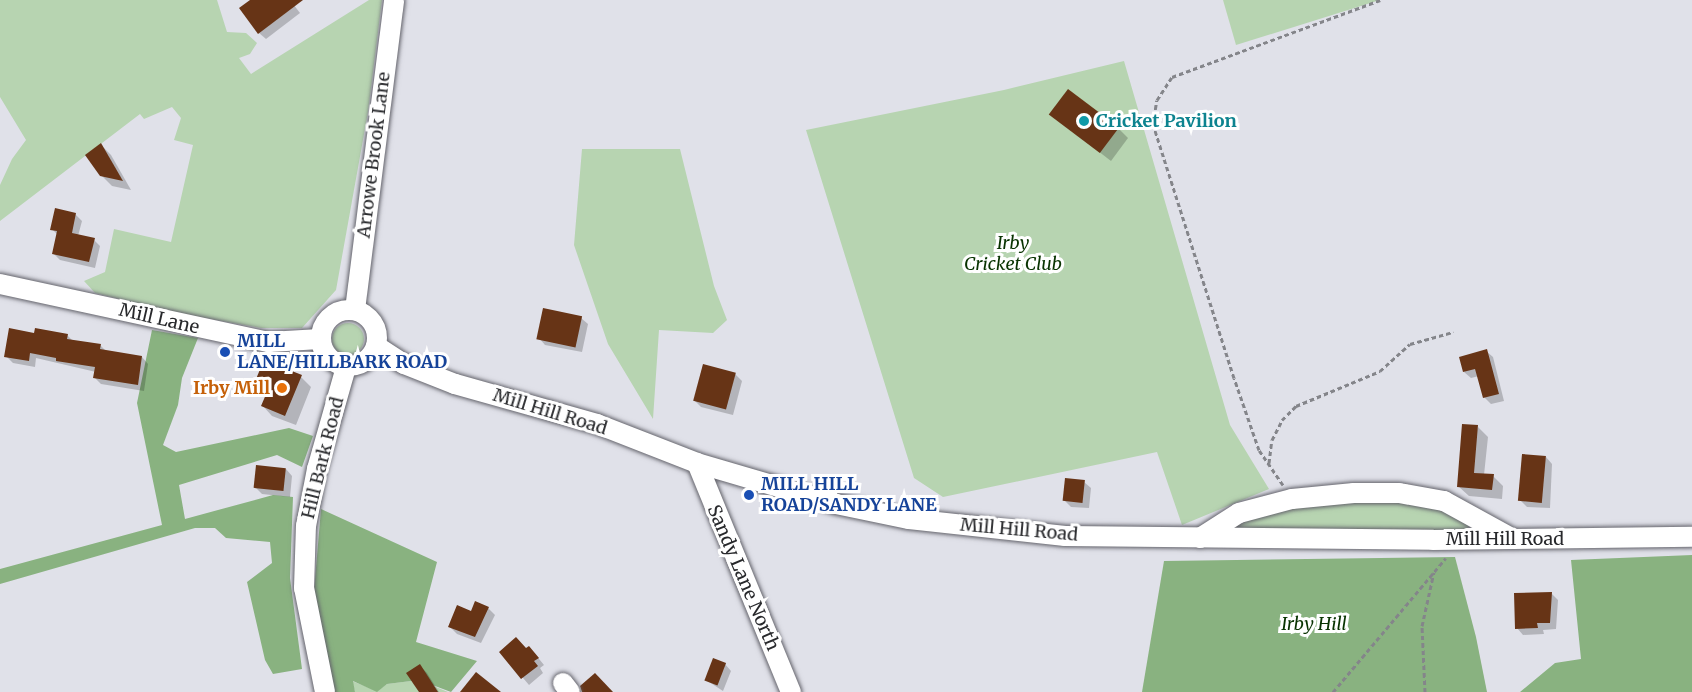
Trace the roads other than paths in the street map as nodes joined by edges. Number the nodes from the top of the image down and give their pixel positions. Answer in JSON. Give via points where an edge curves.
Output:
{"nodes":[{"id":1,"x":394,"y":0,"type":"edge"},
{"id":2,"x":0,"y":284,"type":"edge"},
{"id":3,"x":355,"y":310,"type":"junction"},
{"id":4,"x":320,"y":339,"type":"junction"},
{"id":5,"x":376,"y":346,"type":"junction"},
{"id":6,"x":346,"y":367,"type":"junction"},
{"id":7,"x":697,"y":463,"type":"junction"},
{"id":8,"x":1692,"y":537,"type":"edge"},
{"id":9,"x":1200,"y":538,"type":"junction"},
{"id":10,"x":1514,"y":540,"type":"junction"},
{"id":11,"x":325,"y":692,"type":"edge"},
{"id":12,"x":791,"y":692,"type":"edge"}],
"edges":[{"from":1,"to":3,"type":"street","name":"Arrowe Brook Lane"},
{"from":2,"to":4,"type":"street","name":"Mill Lane","via":[[269,342]]},
{"from":3,"to":4,"type":"street","via":[[331,316]]},
{"from":3,"to":5,"type":"street","via":[[371,320]]},
{"from":4,"to":6,"type":"street","via":[[327,357]]},
{"from":5,"to":6,"type":"street","via":[[367,360]]},
{"from":5,"to":7,"type":"street","name":"Mill Hill Road","via":[[404,364],[455,384],[597,424]]},
{"from":6,"to":11,"type":"street","name":"Hill Bark Road","via":[[317,469],[306,526],[304,588]]},
{"from":7,"to":9,"type":"street","name":"Mill Hill Road","via":[[836,504],[909,519],[1065,536]]},
{"from":7,"to":12,"type":"street","name":"Sandy Lane North"},
{"from":8,"to":10,"type":"street","name":"Mill Hill Road"},
{"from":9,"to":10,"type":"street","name":"Mill Hill Road"},
{"from":9,"to":10,"type":"street","via":[[1239,513],[1292,499],[1399,493],[1444,501]]}]}
